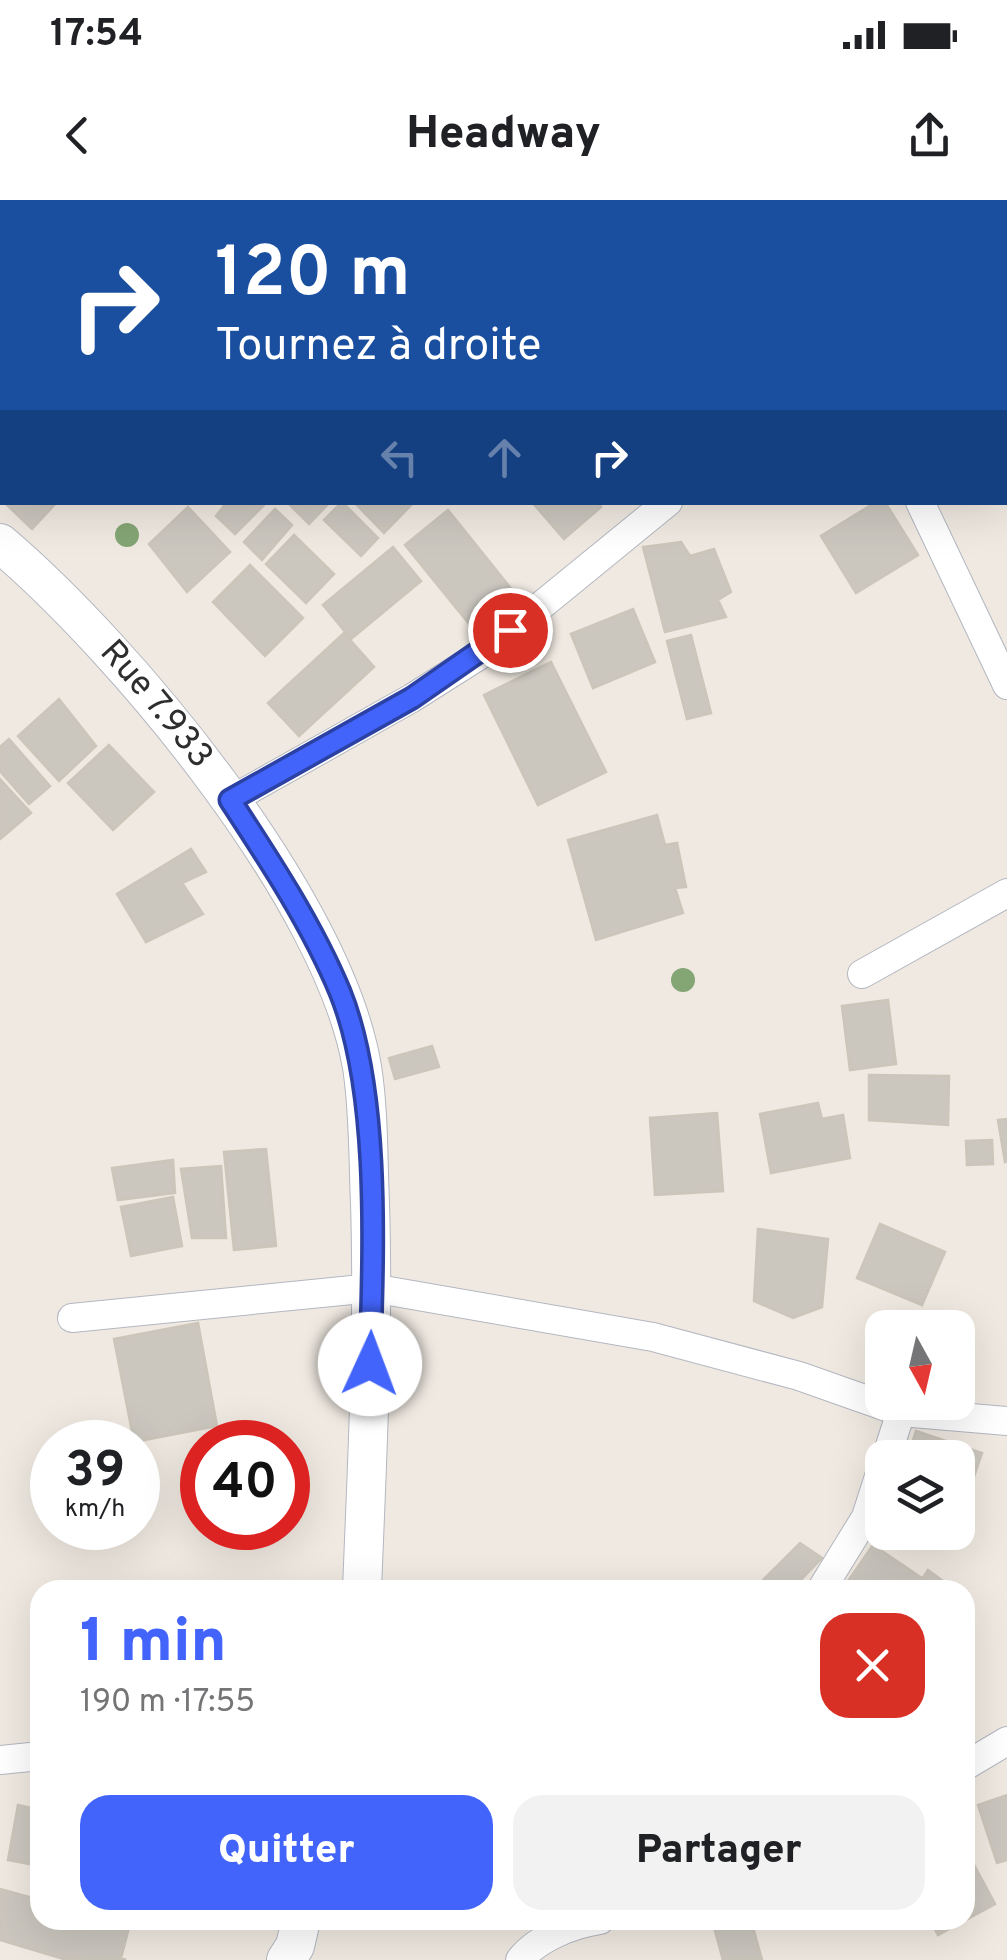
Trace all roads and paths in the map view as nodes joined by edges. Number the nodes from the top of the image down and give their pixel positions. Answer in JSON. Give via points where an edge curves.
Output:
{"nodes":[{"id":1,"x":664,"y":505,"type":"edge"},
{"id":2,"x":921,"y":505,"type":"edge"},
{"id":3,"x":0,"y":543,"type":"edge"},
{"id":4,"x":1007,"y":685,"type":"edge"},
{"id":5,"x":230,"y":800,"type":"junction"},
{"id":6,"x":1007,"y":892,"type":"edge"},
{"id":7,"x":862,"y":974,"type":"dead end"},
{"id":8,"x":372,"y":1288,"type":"junction"},
{"id":9,"x":72,"y":1318,"type":"dead end"},
{"id":10,"x":865,"y":1399,"type":"edge"},
{"id":11,"x":975,"y":1418,"type":"edge"},
{"id":12,"x":1007,"y":1421,"type":"edge"},
{"id":13,"x":865,"y":1519,"type":"edge"},
{"id":14,"x":362,"y":1580,"type":"edge"},
{"id":15,"x":827,"y":1580,"type":"edge"},
{"id":16,"x":1007,"y":1741,"type":"edge"},
{"id":17,"x":30,"y":1757,"type":"edge"},
{"id":18,"x":0,"y":1760,"type":"edge"},
{"id":19,"x":975,"y":1760,"type":"edge"},
{"id":20,"x":566,"y":1930,"type":"edge"},
{"id":21,"x":520,"y":1960,"type":"edge"}],
"edges":[{"from":1,"to":5,"type":"street","via":[[483,652]]},
{"from":2,"to":4,"type":"street"},
{"from":3,"to":5,"type":"street","name":"Rue 7.933","via":[[120,660]]},
{"from":5,"to":8,"type":"street","name":"Rue 7.933","via":[[306,924],[340,993],[362,1066]]},
{"from":6,"to":7,"type":"street"},
{"from":8,"to":9,"type":"street"},
{"from":8,"to":10,"type":"street","via":[[653,1337]]},
{"from":8,"to":14,"type":"street","name":"Rue 7.933"},
{"from":11,"to":12,"type":"street"},
{"from":13,"to":15,"type":"street"},
{"from":16,"to":19,"type":"street"},
{"from":17,"to":18,"type":"street"},
{"from":20,"to":21,"type":"street"}]}
